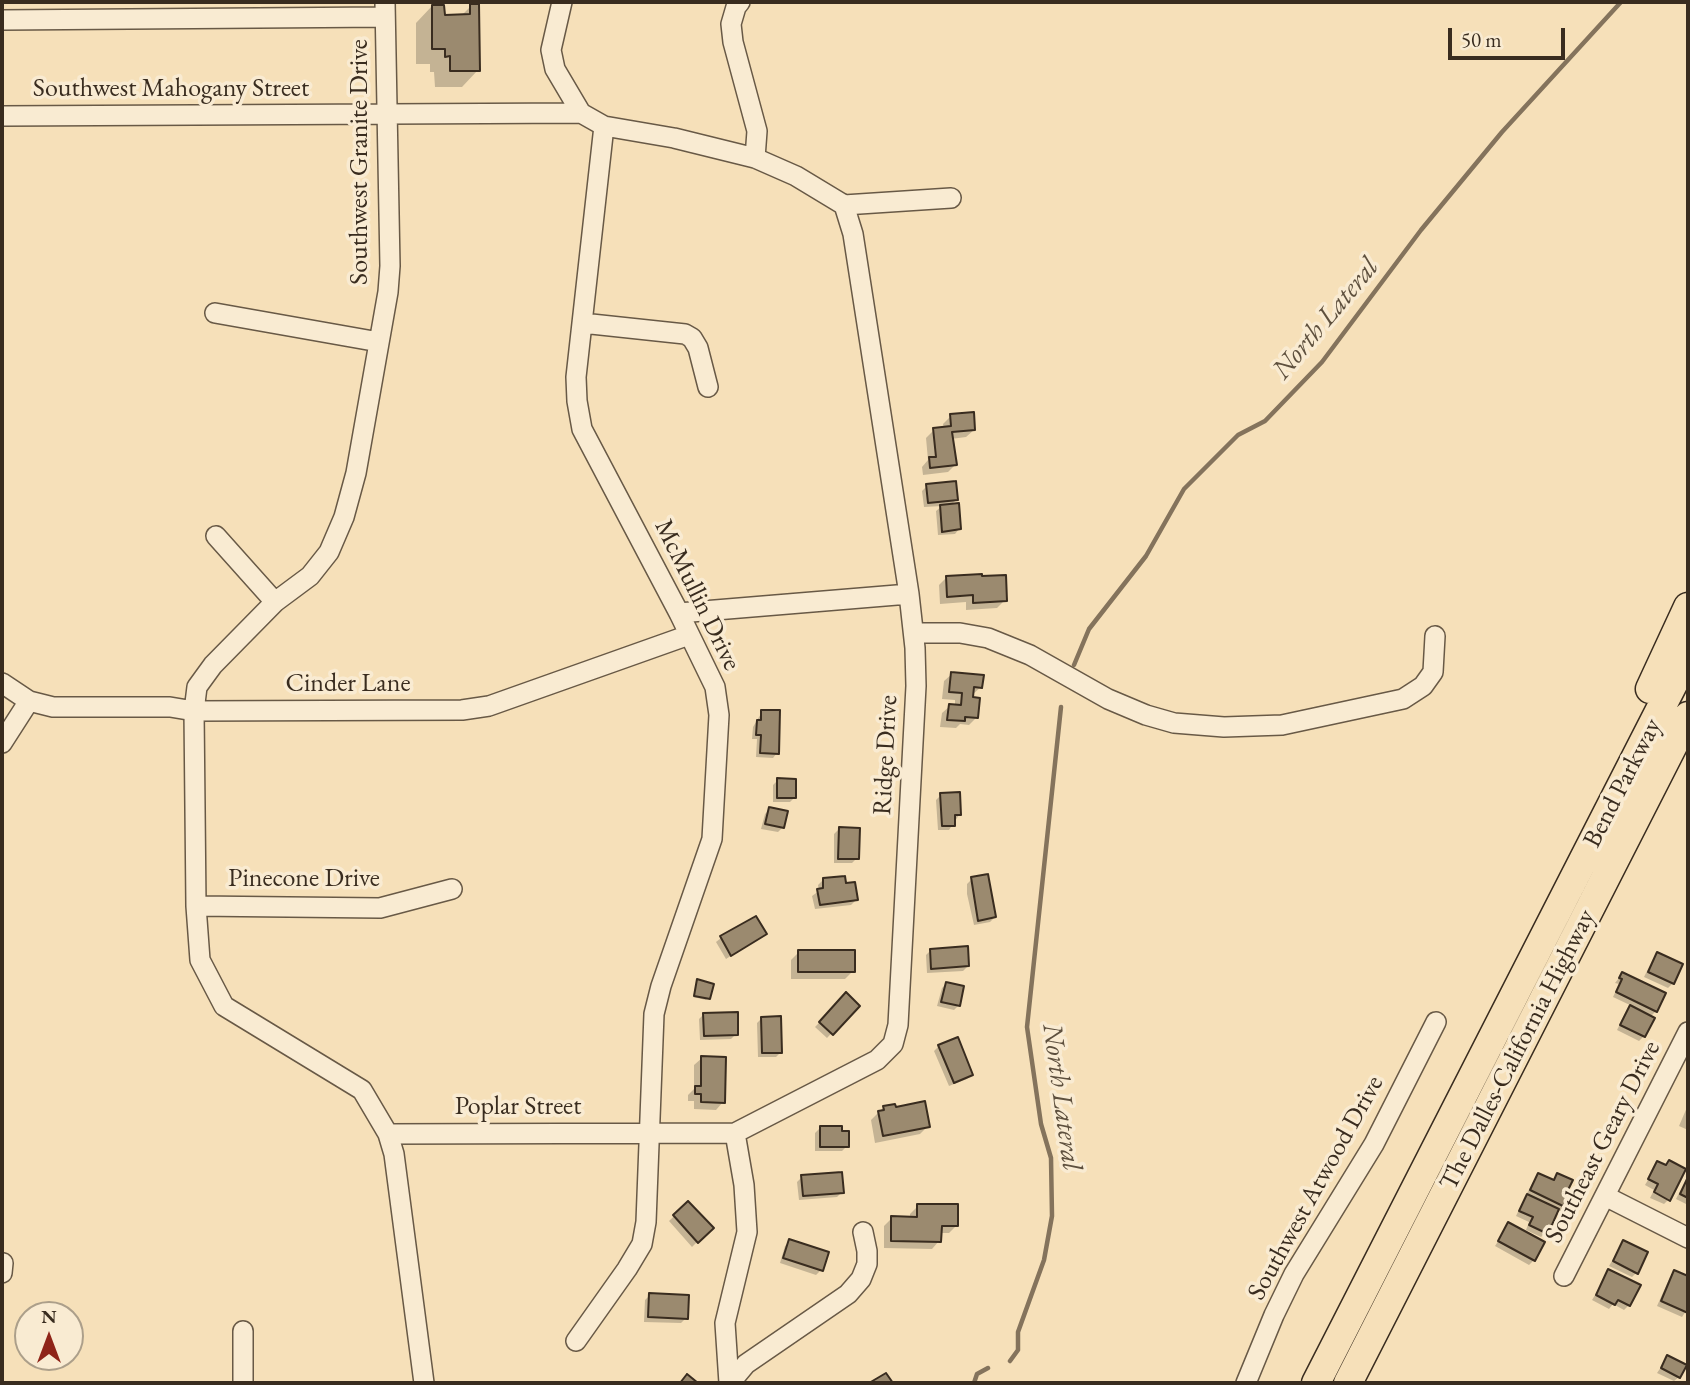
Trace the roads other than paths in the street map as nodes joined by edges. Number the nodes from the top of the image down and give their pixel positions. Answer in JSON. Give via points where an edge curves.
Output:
{"nodes":[{"id":1,"x":562,"y":2,"type":"edge"},
{"id":2,"x":740,"y":2,"type":"edge"},
{"id":3,"x":385,"y":9,"type":"edge"},
{"id":4,"x":2,"y":20,"type":"edge"},
{"id":5,"x":581,"y":113,"type":"junction"},
{"id":6,"x":386,"y":115,"type":"junction"},
{"id":7,"x":2,"y":116,"type":"edge"},
{"id":8,"x":604,"y":126,"type":"junction"},
{"id":9,"x":755,"y":158,"type":"junction"},
{"id":10,"x":951,"y":198,"type":"dead end"},
{"id":11,"x":844,"y":205,"type":"junction"},
{"id":12,"x":215,"y":313,"type":"dead end"},
{"id":13,"x":582,"y":323,"type":"junction"},
{"id":14,"x":379,"y":342,"type":"junction"},
{"id":15,"x":708,"y":387,"type":"dead end"},
{"id":16,"x":216,"y":536,"type":"dead end"},
{"id":17,"x":909,"y":594,"type":"junction"},
{"id":18,"x":275,"y":602,"type":"junction"},
{"id":19,"x":1688,"y":607,"type":"edge"},
{"id":20,"x":679,"y":612,"type":"junction"},
{"id":21,"x":914,"y":633,"type":"junction"},
{"id":22,"x":689,"y":635,"type":"junction"},
{"id":23,"x":1435,"y":636,"type":"dead end"},
{"id":24,"x":1688,"y":655,"type":"edge"},
{"id":25,"x":2,"y":683,"type":"edge"},
{"id":26,"x":29,"y":701,"type":"junction"},
{"id":27,"x":194,"y":710,"type":"junction"},
{"id":28,"x":1688,"y":717,"type":"edge"},
{"id":29,"x":2,"y":743,"type":"edge"},
{"id":30,"x":1576,"y":873,"type":"junction"},
{"id":31,"x":452,"y":889,"type":"dead end"},
{"id":32,"x":195,"y":906,"type":"junction"},
{"id":33,"x":1436,"y":1021,"type":"dead end"},
{"id":34,"x":1688,"y":1032,"type":"edge"},
{"id":35,"x":649,"y":1133,"type":"junction"},
{"id":36,"x":735,"y":1133,"type":"junction"},
{"id":37,"x":388,"y":1134,"type":"junction"},
{"id":38,"x":1605,"y":1196,"type":"junction"},
{"id":39,"x":863,"y":1233,"type":"dead end"},
{"id":40,"x":1688,"y":1238,"type":"edge"},
{"id":41,"x":1564,"y":1276,"type":"dead end"},
{"id":42,"x":243,"y":1331,"type":"dead end"},
{"id":43,"x":576,"y":1341,"type":"dead end"},
{"id":44,"x":243,"y":1383,"type":"edge"},
{"id":45,"x":424,"y":1383,"type":"edge"},
{"id":46,"x":729,"y":1383,"type":"edge"},
{"id":47,"x":1246,"y":1383,"type":"edge"},
{"id":48,"x":1316,"y":1383,"type":"edge"},
{"id":49,"x":1348,"y":1383,"type":"edge"}],
"edges":[{"from":1,"to":5,"type":"street","via":[[551,50],[555,69]]},
{"from":2,"to":9,"type":"street","via":[[731,24],[757,131]]},
{"from":3,"to":4,"type":"street"},
{"from":3,"to":6,"type":"street","name":"Southwest Granite Drive"},
{"from":5,"to":6,"type":"street","name":"Southwest Mahogany Street"},
{"from":5,"to":8,"type":"street"},
{"from":6,"to":7,"type":"street","name":"Southwest Mahogany Street"},
{"from":6,"to":14,"type":"street","name":"Southwest Granite Drive","via":[[390,266]]},
{"from":8,"to":9,"type":"street"},
{"from":8,"to":13,"type":"street","name":"McMullin Drive"},
{"from":9,"to":11,"type":"street"},
{"from":10,"to":11,"type":"street"},
{"from":11,"to":17,"type":"street","name":"Ridge Drive","via":[[853,233]]},
{"from":12,"to":14,"type":"street"},
{"from":13,"to":15,"type":"street","via":[[692,338]]},
{"from":13,"to":20,"type":"street","name":"McMullin Drive","via":[[576,377],[582,429]]},
{"from":14,"to":18,"type":"street","name":"Southwest Granite Drive","via":[[344,517],[329,552],[310,576]]},
{"from":16,"to":18,"type":"street"},
{"from":17,"to":20,"type":"street"},
{"from":17,"to":21,"type":"street","name":"Ridge Drive"},
{"from":18,"to":27,"type":"street","name":"Southwest Granite Drive","via":[[213,665],[197,687]]},
{"from":19,"to":30,"type":"highway","via":[[1613,772]]},
{"from":20,"to":22,"type":"street","name":"McMullin Drive"},
{"from":21,"to":23,"type":"street","via":[[988,638],[1146,715],[1174,723],[1224,727],[1282,724],[1403,699],[1423,686],[1433,672]]},
{"from":21,"to":36,"type":"street","name":"Ridge Drive","via":[[916,686],[898,1025],[893,1044],[877,1060]]},
{"from":22,"to":27,"type":"street","name":"Cinder Lane","via":[[489,706],[462,710]]},
{"from":22,"to":35,"type":"street","name":"McMullin Drive","via":[[715,687],[718,706],[715,814],[712,839],[654,1014]]},
{"from":24,"to":30,"type":"highway","name":"Bend Parkway"},
{"from":25,"to":26,"type":"street","name":"Cinder Lane"},
{"from":26,"to":27,"type":"street","name":"Cinder Lane","via":[[53,707]]},
{"from":26,"to":29,"type":"street"},
{"from":27,"to":32,"type":"street","name":"Southwest Granite Drive"},
{"from":28,"to":49,"type":"highway","name":"The Dalles-California Highway"},
{"from":30,"to":48,"type":"highway","name":"The Dalles-California Highway"},
{"from":31,"to":32,"type":"street","name":"Pinecone Drive","via":[[380,908]]},
{"from":32,"to":37,"type":"street","name":"Southwest Granite Drive","via":[[200,960],[224,1006],[362,1090]]},
{"from":33,"to":47,"type":"street","name":"Southwest Atwood Drive","via":[[1374,1144],[1294,1274]]},
{"from":34,"to":38,"type":"street","name":"Southeast Geary Drive"},
{"from":35,"to":36,"type":"street","name":"Ridge Drive"},
{"from":35,"to":37,"type":"street","name":"Poplar Street"},
{"from":35,"to":43,"type":"street","name":"McMullin Drive","via":[[642,1244]]},
{"from":36,"to":46,"type":"street","via":[[747,1232],[725,1323]]},
{"from":37,"to":45,"type":"street","name":"Southwest Granite Drive"},
{"from":38,"to":40,"type":"street"},
{"from":38,"to":41,"type":"street","name":"Southeast Geary Drive"},
{"from":39,"to":46,"type":"street","via":[[867,1264],[848,1294],[746,1364]]},
{"from":42,"to":44,"type":"street"}]}
